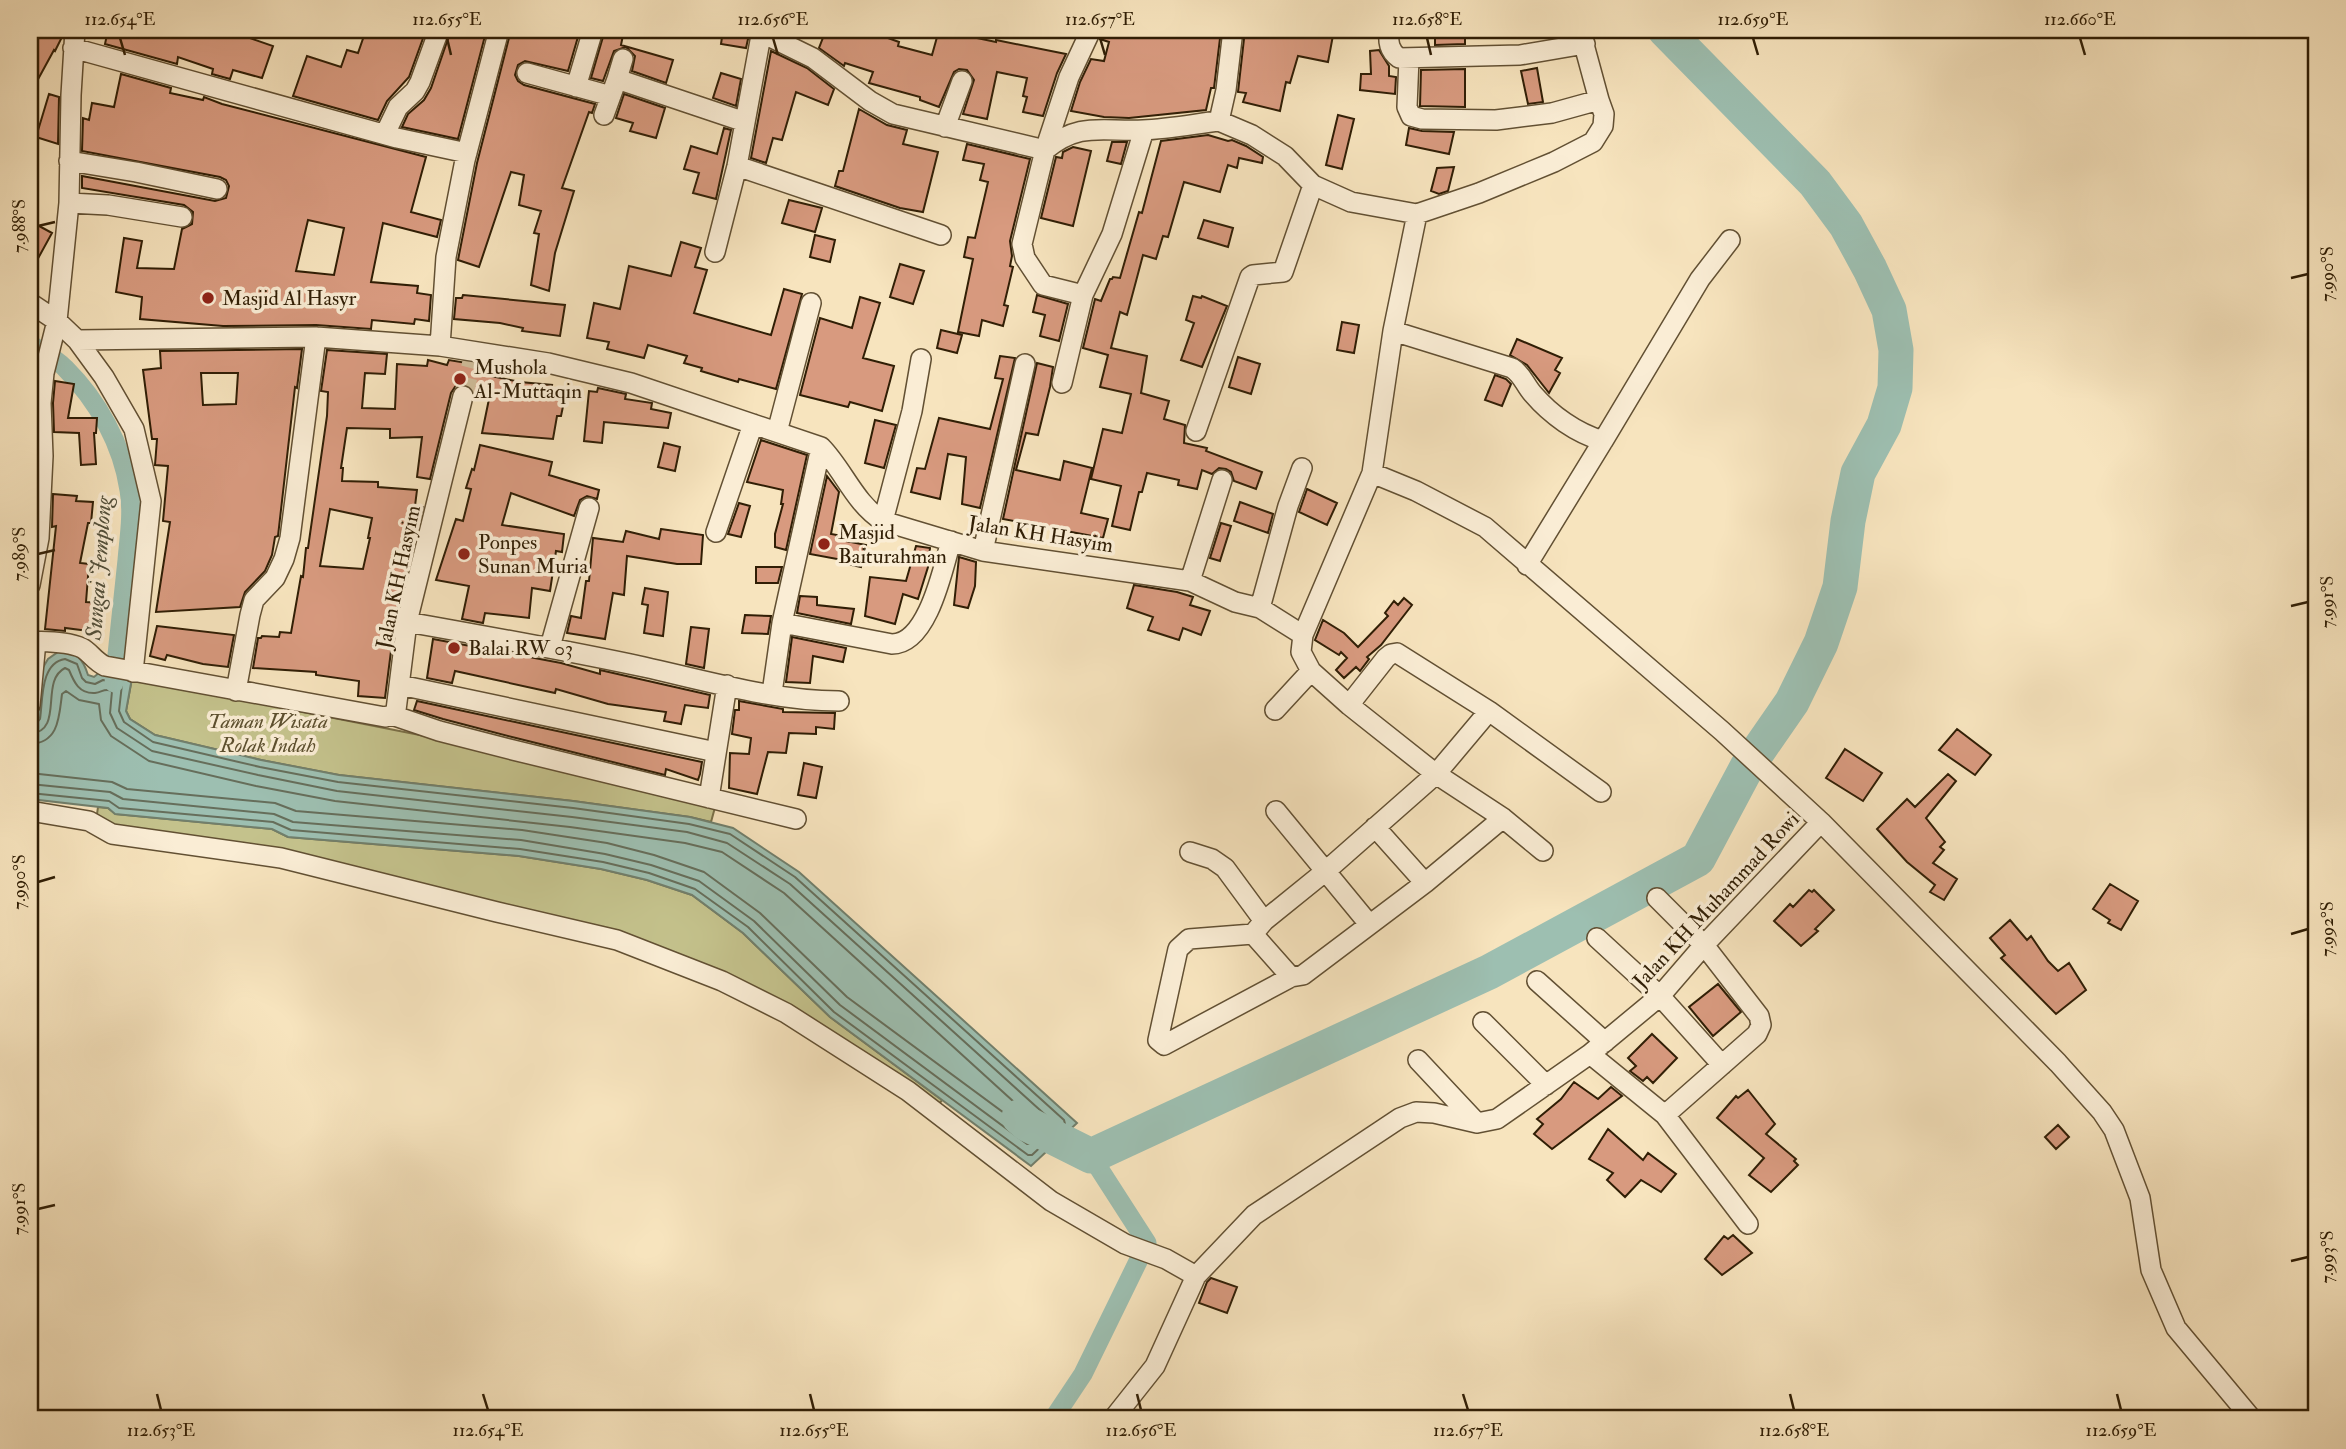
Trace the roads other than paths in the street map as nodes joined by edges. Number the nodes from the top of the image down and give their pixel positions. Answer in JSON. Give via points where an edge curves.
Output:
{"nodes":[{"id":1,"x":439,"y":30,"type":"edge"},
{"id":2,"x":499,"y":30,"type":"edge"},
{"id":3,"x":593,"y":30,"type":"edge"},
{"id":4,"x":1091,"y":30,"type":"edge"},
{"id":5,"x":1233,"y":30,"type":"edge"},
{"id":6,"x":1389,"y":30,"type":"edge"},
{"id":7,"x":762,"y":31,"type":"edge"},
{"id":8,"x":1583,"y":37,"type":"edge"},
{"id":9,"x":74,"y":39,"type":"edge"},
{"id":10,"x":1409,"y":58,"type":"junction"},
{"id":11,"x":623,"y":59,"type":"dead end"},
{"id":12,"x":527,"y":73,"type":"dead end"},
{"id":13,"x":962,"y":81,"type":"dead end"},
{"id":14,"x":576,"y":87,"type":"junction"},
{"id":15,"x":611,"y":97,"type":"junction"},
{"id":16,"x":1599,"y":100,"type":"junction"},
{"id":17,"x":1219,"y":121,"type":"junction"},
{"id":18,"x":745,"y":122,"type":"junction"},
{"id":19,"x":945,"y":127,"type":"junction"},
{"id":20,"x":1144,"y":130,"type":"junction"},
{"id":21,"x":385,"y":134,"type":"junction"},
{"id":22,"x":1045,"y":150,"type":"junction"},
{"id":23,"x":467,"y":153,"type":"junction"},
{"id":24,"x":69,"y":161,"type":"junction"},
{"id":25,"x":737,"y":166,"type":"junction"},
{"id":26,"x":1313,"y":185,"type":"junction"},
{"id":27,"x":217,"y":189,"type":"dead end"},
{"id":28,"x":69,"y":202,"type":"junction"},
{"id":29,"x":1417,"y":214,"type":"junction"},
{"id":30,"x":182,"y":216,"type":"dead end"},
{"id":31,"x":941,"y":235,"type":"dead end"},
{"id":32,"x":1730,"y":240,"type":"dead end"},
{"id":33,"x":715,"y":252,"type":"dead end"},
{"id":34,"x":1083,"y":295,"type":"junction"},
{"id":35,"x":30,"y":303,"type":"edge"},
{"id":36,"x":811,"y":303,"type":"dead end"},
{"id":37,"x":55,"y":326,"type":"junction"},
{"id":38,"x":1393,"y":331,"type":"junction"},
{"id":39,"x":316,"y":337,"type":"junction"},
{"id":40,"x":77,"y":340,"type":"junction"},
{"id":41,"x":440,"y":346,"type":"junction"},
{"id":42,"x":922,"y":359,"type":"dead end"},
{"id":43,"x":1025,"y":364,"type":"dead end"},
{"id":44,"x":1062,"y":383,"type":"dead end"},
{"id":45,"x":463,"y":396,"type":"tunnel mouth"},
{"id":46,"x":753,"y":424,"type":"junction"},
{"id":47,"x":1196,"y":431,"type":"dead end"},
{"id":48,"x":777,"y":432,"type":"junction"},
{"id":49,"x":1603,"y":441,"type":"junction"},
{"id":50,"x":821,"y":447,"type":"junction"},
{"id":51,"x":1302,"y":468,"type":"dead end"},
{"id":52,"x":1372,"y":473,"type":"junction"},
{"id":53,"x":1222,"y":480,"type":"dead end"},
{"id":54,"x":589,"y":508,"type":"dead end"},
{"id":55,"x":883,"y":521,"type":"junction"},
{"id":56,"x":716,"y":533,"type":"dead end"},
{"id":57,"x":951,"y":541,"type":"junction"},
{"id":58,"x":983,"y":551,"type":"junction"},
{"id":59,"x":1527,"y":565,"type":"junction"},
{"id":60,"x":1190,"y":581,"type":"junction"},
{"id":61,"x":30,"y":585,"type":"edge"},
{"id":62,"x":1259,"y":608,"type":"junction"},
{"id":63,"x":407,"y":622,"type":"junction"},
{"id":64,"x":782,"y":623,"type":"junction"},
{"id":65,"x":1303,"y":635,"type":"junction"},
{"id":66,"x":33,"y":641,"type":"edge"},
{"id":67,"x":550,"y":647,"type":"junction"},
{"id":68,"x":132,"y":671,"type":"junction"},
{"id":69,"x":1311,"y":671,"type":"junction"},
{"id":70,"x":400,"y":685,"type":"junction"},
{"id":71,"x":727,"y":685,"type":"junction"},
{"id":72,"x":236,"y":691,"type":"junction"},
{"id":73,"x":772,"y":693,"type":"junction"},
{"id":74,"x":839,"y":701,"type":"dead end"},
{"id":75,"x":30,"y":705,"type":"edge"},
{"id":76,"x":1349,"y":705,"type":"junction"},
{"id":77,"x":1275,"y":710,"type":"dead end"},
{"id":78,"x":1489,"y":711,"type":"junction"},
{"id":79,"x":392,"y":715,"type":"junction"},
{"id":80,"x":716,"y":752,"type":"junction"},
{"id":81,"x":1436,"y":774,"type":"junction"},
{"id":82,"x":1601,"y":792,"type":"dead end"},
{"id":83,"x":709,"y":797,"type":"junction"},
{"id":84,"x":1276,"y":810,"type":"dead end"},
{"id":85,"x":30,"y":811,"type":"edge"},
{"id":86,"x":1503,"y":818,"type":"junction"},
{"id":87,"x":796,"y":819,"type":"dead end"},
{"id":88,"x":1821,"y":822,"type":"junction"},
{"id":89,"x":1375,"y":827,"type":"junction"},
{"id":90,"x":1543,"y":851,"type":"dead end"},
{"id":91,"x":1190,"y":852,"type":"dead end"},
{"id":92,"x":1326,"y":870,"type":"junction"},
{"id":93,"x":1425,"y":883,"type":"junction"},
{"id":94,"x":1657,"y":898,"type":"dead end"},
{"id":95,"x":1369,"y":924,"type":"junction"},
{"id":96,"x":1259,"y":927,"type":"junction"},
{"id":97,"x":1597,"y":938,"type":"dead end"},
{"id":98,"x":1704,"y":945,"type":"junction"},
{"id":99,"x":1290,"y":977,"type":"junction"},
{"id":100,"x":1537,"y":981,"type":"dead end"},
{"id":101,"x":1660,"y":996,"type":"junction"},
{"id":102,"x":1483,"y":1022,"type":"dead end"},
{"id":103,"x":1598,"y":1048,"type":"junction"},
{"id":104,"x":1418,"y":1060,"type":"dead end"},
{"id":105,"x":1722,"y":1065,"type":"junction"},
{"id":106,"x":1546,"y":1085,"type":"junction"},
{"id":107,"x":1665,"y":1115,"type":"junction"},
{"id":108,"x":1477,"y":1124,"type":"junction"},
{"id":109,"x":1748,"y":1224,"type":"dead end"},
{"id":110,"x":1196,"y":1276,"type":"junction"},
{"id":111,"x":1113,"y":1419,"type":"edge"},
{"id":112,"x":2252,"y":1419,"type":"edge"}],
"edges":[{"from":1,"to":21,"type":"street","via":[[421,82],[397,107]]},
{"from":2,"to":23,"type":"street"},
{"from":3,"to":14,"type":"street"},
{"from":4,"to":22,"type":"street"},
{"from":5,"to":17,"type":"street"},
{"from":6,"to":10,"type":"street","via":[[1393,54]]},
{"from":7,"to":18,"type":"street"},
{"from":7,"to":19,"type":"street","via":[[820,62],[893,114]]},
{"from":8,"to":10,"type":"street","via":[[1520,55]]},
{"from":8,"to":16,"type":"street"},
{"from":9,"to":21,"type":"street"},
{"from":9,"to":24,"type":"street"},
{"from":10,"to":16,"type":"street","via":[[1407,107],[1411,116],[1422,119],[1496,120],[1552,113]]},
{"from":11,"to":15,"type":"street"},
{"from":12,"to":14,"type":"street"},
{"from":13,"to":19,"type":"street"},
{"from":14,"to":15,"type":"street"},
{"from":15,"to":18,"type":"street"},
{"from":16,"to":29,"type":"street","via":[[1603,126],[1593,142],[1504,183]]},
{"from":17,"to":20,"type":"street"},
{"from":17,"to":26,"type":"street","via":[[1285,156]]},
{"from":18,"to":25,"type":"street"},
{"from":19,"to":22,"type":"street"},
{"from":20,"to":22,"type":"street","via":[[1073,132]]},
{"from":20,"to":34,"type":"street","via":[[1112,233]]},
{"from":21,"to":23,"type":"street"},
{"from":22,"to":34,"type":"street","via":[[1023,251],[1043,285]]},
{"from":23,"to":41,"type":"street","via":[[446,257]]},
{"from":24,"to":27,"type":"street"},
{"from":24,"to":28,"type":"street"},
{"from":25,"to":31,"type":"street"},
{"from":25,"to":33,"type":"street"},
{"from":26,"to":29,"type":"street","via":[[1351,202]]},
{"from":26,"to":47,"type":"street","via":[[1283,272],[1250,277]]},
{"from":28,"to":30,"type":"street"},
{"from":28,"to":37,"type":"street"},
{"from":29,"to":38,"type":"street"},
{"from":32,"to":49,"type":"street","via":[[1700,279]]},
{"from":34,"to":44,"type":"street"},
{"from":35,"to":37,"type":"street"},
{"from":36,"to":48,"type":"street"},
{"from":37,"to":40,"type":"street"},
{"from":37,"to":61,"type":"street","via":[[41,403],[39,538]]},
{"from":38,"to":49,"type":"street","via":[[1512,368],[1555,416]]},
{"from":38,"to":52,"type":"street"},
{"from":39,"to":40,"type":"street"},
{"from":39,"to":41,"type":"street"},
{"from":39,"to":72,"type":"street","via":[[290,538],[275,578],[254,600]]},
{"from":40,"to":68,"type":"street","via":[[134,429],[151,501]]},
{"from":41,"to":46,"type":"street","via":[[473,358],[548,363],[631,383]]},
{"from":42,"to":55,"type":"street"},
{"from":43,"to":58,"type":"street"},
{"from":45,"to":63,"type":"street","name":"Jalan KH Hasyim"},
{"from":46,"to":48,"type":"street"},
{"from":46,"to":56,"type":"street"},
{"from":48,"to":50,"type":"street"},
{"from":49,"to":59,"type":"street"},
{"from":50,"to":55,"type":"street","name":"Jalan KH Hasyim","via":[[859,498]]},
{"from":50,"to":64,"type":"street"},
{"from":51,"to":62,"type":"street"},
{"from":52,"to":59,"type":"street","via":[[1485,527]]},
{"from":52,"to":65,"type":"street"},
{"from":53,"to":60,"type":"street"},
{"from":54,"to":67,"type":"street"},
{"from":55,"to":57,"type":"street","name":"Jalan KH Hasyim"},
{"from":57,"to":58,"type":"street","name":"Jalan KH Hasyim"},
{"from":57,"to":64,"type":"street","via":[[934,600],[906,640],[892,644]]},
{"from":58,"to":60,"type":"street","name":"Jalan KH Hasyim"},
{"from":59,"to":88,"type":"street"},
{"from":60,"to":62,"type":"street","name":"Jalan KH Hasyim"},
{"from":62,"to":65,"type":"street","name":"Jalan KH Hasyim"},
{"from":63,"to":67,"type":"street"},
{"from":63,"to":70,"type":"street","name":"Jalan KH Hasyim"},
{"from":64,"to":73,"type":"street"},
{"from":65,"to":69,"type":"street","via":[[1301,652]]},
{"from":66,"to":68,"type":"street","via":[[85,649],[104,666]]},
{"from":66,"to":75,"type":"street"},
{"from":67,"to":71,"type":"street"},
{"from":68,"to":72,"type":"street"},
{"from":69,"to":76,"type":"street"},
{"from":69,"to":77,"type":"street"},
{"from":70,"to":79,"type":"street","name":"Jalan KH Hasyim"},
{"from":70,"to":80,"type":"street"},
{"from":71,"to":73,"type":"street"},
{"from":71,"to":80,"type":"street"},
{"from":72,"to":79,"type":"street"},
{"from":73,"to":74,"type":"street"},
{"from":76,"to":78,"type":"street","via":[[1394,653]]},
{"from":76,"to":81,"type":"street"},
{"from":78,"to":81,"type":"street"},
{"from":78,"to":82,"type":"street"},
{"from":79,"to":83,"type":"street","via":[[439,731]]},
{"from":80,"to":83,"type":"street"},
{"from":81,"to":86,"type":"street"},
{"from":81,"to":89,"type":"street"},
{"from":83,"to":87,"type":"street"},
{"from":84,"to":92,"type":"street"},
{"from":85,"to":110,"type":"street","via":[[89,821],[112,834],[281,858],[617,940],[711,977],[786,1013],[908,1091],[1051,1201],[1125,1244]]},
{"from":86,"to":90,"type":"street"},
{"from":86,"to":93,"type":"street"},
{"from":88,"to":98,"type":"street","name":"Jalan KH Muhammad Rowi"},
{"from":88,"to":112,"type":"street","name":"Jalan KH Muhammad Rowi","via":[[2102,1112],[2114,1130],[2140,1198],[2151,1270],[2176,1328]]},
{"from":89,"to":92,"type":"street"},
{"from":89,"to":93,"type":"street"},
{"from":91,"to":96,"type":"street","via":[[1225,868]]},
{"from":92,"to":95,"type":"street"},
{"from":92,"to":96,"type":"street"},
{"from":93,"to":95,"type":"street"},
{"from":94,"to":98,"type":"street"},
{"from":95,"to":99,"type":"street","via":[[1311,971]]},
{"from":96,"to":99,"type":"street"},
{"from":96,"to":99,"type":"street","via":[[1182,944],[1158,1034],[1160,1043],[1164,1045]]},
{"from":97,"to":101,"type":"street"},
{"from":98,"to":101,"type":"street","name":"Jalan KH Muhammad Rowi"},
{"from":98,"to":105,"type":"street","via":[[1759,1016],[1761,1025]]},
{"from":100,"to":103,"type":"street"},
{"from":101,"to":103,"type":"street","name":"Jalan KH Muhammad Rowi"},
{"from":101,"to":105,"type":"street"},
{"from":102,"to":106,"type":"street"},
{"from":103,"to":106,"type":"street","name":"Jalan KH Muhammad Rowi"},
{"from":103,"to":107,"type":"street"},
{"from":104,"to":108,"type":"street"},
{"from":105,"to":107,"type":"street"},
{"from":106,"to":108,"type":"street","name":"Jalan KH Muhammad Rowi","via":[[1497,1119]]},
{"from":107,"to":109,"type":"street"},
{"from":108,"to":110,"type":"street","via":[[1416,1112],[1399,1118],[1254,1215]]},
{"from":110,"to":111,"type":"street","via":[[1155,1366]]}]}
